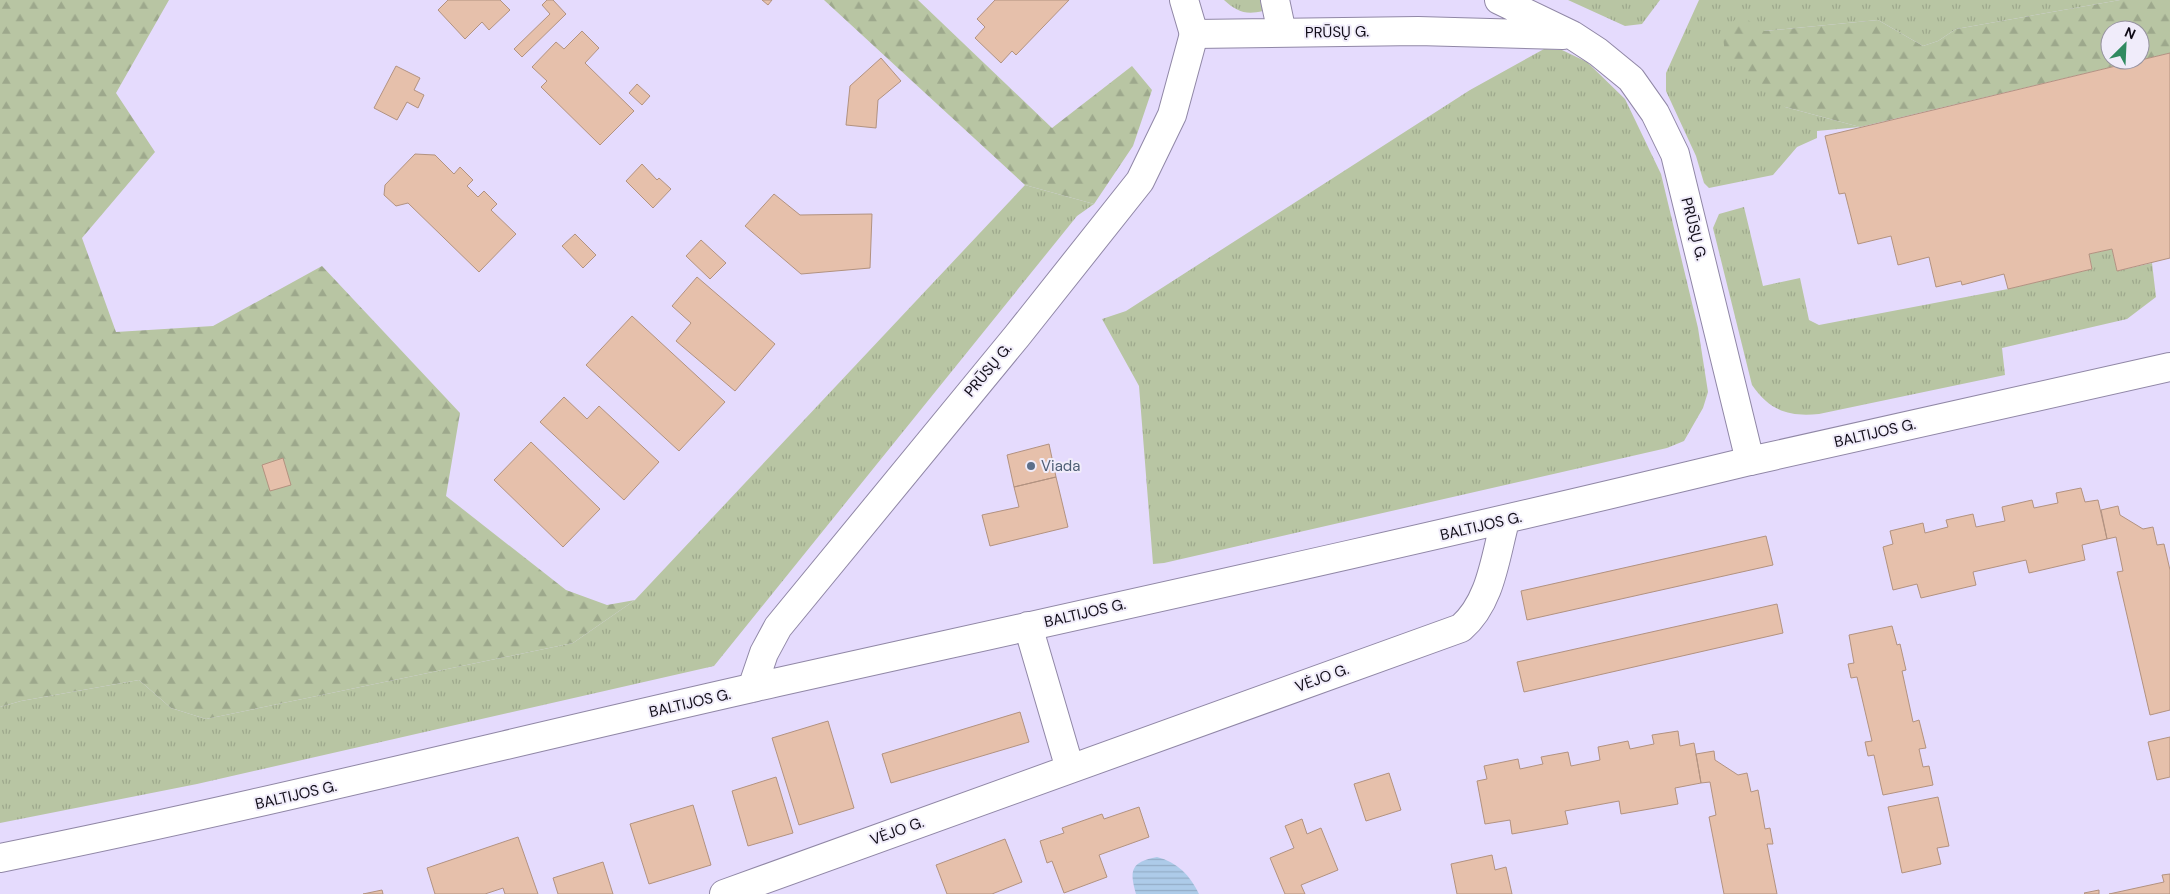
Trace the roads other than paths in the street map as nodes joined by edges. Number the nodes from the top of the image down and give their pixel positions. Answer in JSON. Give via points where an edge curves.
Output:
{"nodes":[{"id":1,"x":1184,"y":0,"type":"edge"},
{"id":2,"x":1275,"y":0,"type":"edge"},
{"id":3,"x":1499,"y":0,"type":"edge"},
{"id":4,"x":1282,"y":33,"type":"junction"},
{"id":5,"x":1194,"y":34,"type":"junction"},
{"id":6,"x":1572,"y":35,"type":"junction"},
{"id":7,"x":2170,"y":367,"type":"edge"},
{"id":8,"x":1750,"y":461,"type":"junction"},
{"id":9,"x":1505,"y":521,"type":"junction"},
{"id":10,"x":1028,"y":626,"type":"junction"},
{"id":11,"x":752,"y":688,"type":"junction"},
{"id":12,"x":1070,"y":769,"type":"junction"},
{"id":13,"x":0,"y":858,"type":"edge"},
{"id":14,"x":724,"y":894,"type":"edge"}],
"edges":[{"from":1,"to":5,"type":"street"},
{"from":2,"to":4,"type":"street"},
{"from":3,"to":6,"type":"street","name":"PRŪSŲ G."},
{"from":4,"to":5,"type":"street","name":"PRŪSŲ G."},
{"from":4,"to":6,"type":"street","name":"PRŪSŲ G.","via":[[1418,31]]},
{"from":5,"to":11,"type":"street","name":"PRŪSŲ G.","via":[[1172,115],[1140,181],[778,627],[764,653]]},
{"from":6,"to":8,"type":"street","name":"PRŪSŲ G.","via":[[1631,79],[1655,113],[1675,154]]},
{"from":7,"to":8,"type":"street","name":"BALTIJOS G."},
{"from":8,"to":9,"type":"street","name":"BALTIJOS G."},
{"from":9,"to":10,"type":"street","name":"BALTIJOS G."},
{"from":9,"to":12,"type":"street","name":"VĖJO G.","via":[[1483,602],[1473,618],[1461,628]]},
{"from":10,"to":11,"type":"street","name":"BALTIJOS G."},
{"from":10,"to":12,"type":"street"},
{"from":11,"to":13,"type":"street","name":"BALTIJOS G.","via":[[334,787]]},
{"from":12,"to":14,"type":"street","name":"VĖJO G."}]}
